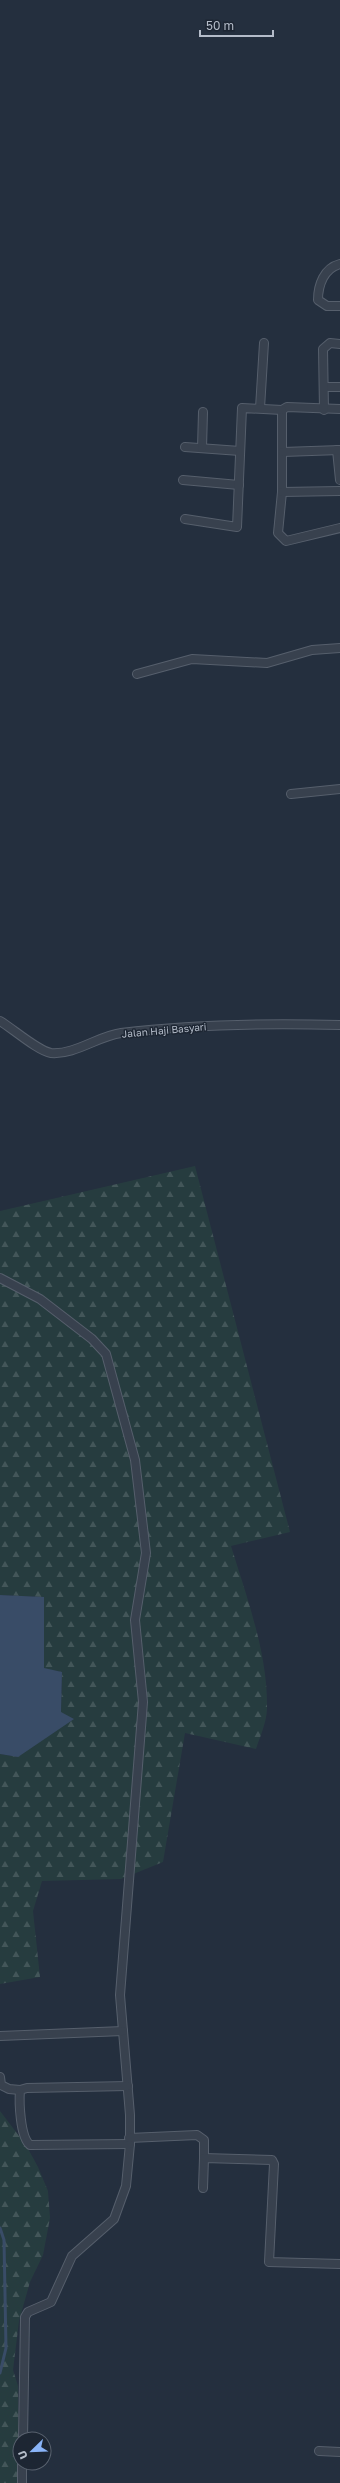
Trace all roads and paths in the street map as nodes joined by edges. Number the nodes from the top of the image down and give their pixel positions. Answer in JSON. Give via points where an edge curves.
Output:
{"nodes":[{"id":1,"x":340,"y":264,"type":"edge"},
{"id":2,"x":340,"y":306,"type":"edge"},
{"id":3,"x":264,"y":343,"type":"dead end"},
{"id":4,"x":340,"y":344,"type":"edge"},
{"id":5,"x":324,"y":387,"type":"junction"},
{"id":6,"x":340,"y":387,"type":"edge"},
{"id":7,"x":260,"y":408,"type":"junction"},
{"id":8,"x":340,"y":409,"type":"edge"},
{"id":9,"x":282,"y":410,"type":"junction"},
{"id":10,"x":324,"y":410,"type":"junction"},
{"id":11,"x":203,"y":412,"type":"dead end"},
{"id":12,"x":185,"y":446,"type":"dead end"},
{"id":13,"x":202,"y":448,"type":"junction"},
{"id":14,"x":339,"y":450,"type":"edge"},
{"id":15,"x":240,"y":452,"type":"junction"},
{"id":16,"x":283,"y":452,"type":"junction"},
{"id":17,"x":183,"y":480,"type":"dead end"},
{"id":18,"x":340,"y":480,"type":"edge"},
{"id":19,"x":239,"y":485,"type":"junction"},
{"id":20,"x":340,"y":491,"type":"edge"},
{"id":21,"x":282,"y":492,"type":"junction"},
{"id":22,"x":185,"y":519,"type":"dead end"},
{"id":23,"x":340,"y":528,"type":"edge"},
{"id":24,"x":340,"y":648,"type":"edge"},
{"id":25,"x":137,"y":674,"type":"dead end"},
{"id":26,"x":340,"y":789,"type":"edge"},
{"id":27,"x":291,"y":794,"type":"dead end"},
{"id":28,"x":0,"y":1021,"type":"edge"},
{"id":29,"x":340,"y":1025,"type":"edge"},
{"id":30,"x":0,"y":1278,"type":"edge"},
{"id":31,"x":123,"y":2031,"type":"junction"},
{"id":32,"x":0,"y":2036,"type":"edge"},
{"id":33,"x":0,"y":2077,"type":"edge"},
{"id":34,"x":128,"y":2086,"type":"junction"},
{"id":35,"x":20,"y":2090,"type":"junction"},
{"id":36,"x":130,"y":2141,"type":"junction"},
{"id":37,"x":204,"y":2158,"type":"junction"},
{"id":38,"x":203,"y":2188,"type":"dead end"},
{"id":39,"x":340,"y":2264,"type":"edge"},
{"id":40,"x":23,"y":2431,"type":"edge"},
{"id":41,"x":319,"y":2451,"type":"dead end"},
{"id":42,"x":340,"y":2452,"type":"edge"},
{"id":43,"x":22,"y":2471,"type":"edge"},
{"id":44,"x":22,"y":2483,"type":"edge"}],
"edges":[{"from":1,"to":2,"type":"street","via":[[333,266],[318,287],[318,300],[327,306]]},
{"from":3,"to":7,"type":"street"},
{"from":4,"to":5,"type":"street","via":[[330,343],[323,349]]},
{"from":5,"to":6,"type":"street"},
{"from":5,"to":10,"type":"street"},
{"from":7,"to":9,"type":"street"},
{"from":7,"to":15,"type":"street","via":[[242,408]]},
{"from":8,"to":10,"type":"street"},
{"from":9,"to":10,"type":"street","via":[[287,407]]},
{"from":9,"to":16,"type":"street"},
{"from":11,"to":13,"type":"street"},
{"from":12,"to":13,"type":"street"},
{"from":13,"to":15,"type":"street"},
{"from":14,"to":16,"type":"street"},
{"from":14,"to":18,"type":"street"},
{"from":15,"to":19,"type":"street"},
{"from":16,"to":21,"type":"street"},
{"from":17,"to":19,"type":"street"},
{"from":19,"to":22,"type":"street","via":[[237,527]]},
{"from":20,"to":21,"type":"street"},
{"from":21,"to":23,"type":"street","via":[[278,533],[286,541]]},
{"from":24,"to":25,"type":"street","via":[[312,650],[267,663],[192,659]]},
{"from":26,"to":27,"type":"street"},
{"from":28,"to":29,"type":"street","name":"Jalan Haji Basyari","via":[[51,1053],[67,1051],[119,1033],[161,1028],[272,1023]]},
{"from":30,"to":31,"type":"street","via":[[40,1299],[92,1339],[106,1354],[135,1460],[146,1554],[135,1620],[143,1702],[121,1981]]},
{"from":31,"to":32,"type":"street"},
{"from":31,"to":34,"type":"street"},
{"from":33,"to":35,"type":"street","via":[[1,2085]]},
{"from":34,"to":35,"type":"street"},
{"from":34,"to":36,"type":"street"},
{"from":35,"to":36,"type":"street","via":[[24,2136],[30,2145]]},
{"from":36,"to":37,"type":"street","via":[[196,2135],[204,2140]]},
{"from":36,"to":40,"type":"street","via":[[126,2186],[114,2219],[72,2256],[51,2302],[28,2312],[25,2317]]},
{"from":37,"to":38,"type":"street"},
{"from":37,"to":39,"type":"street","via":[[272,2160],[269,2262]]},
{"from":41,"to":42,"type":"street"},
{"from":43,"to":44,"type":"street"}]}
